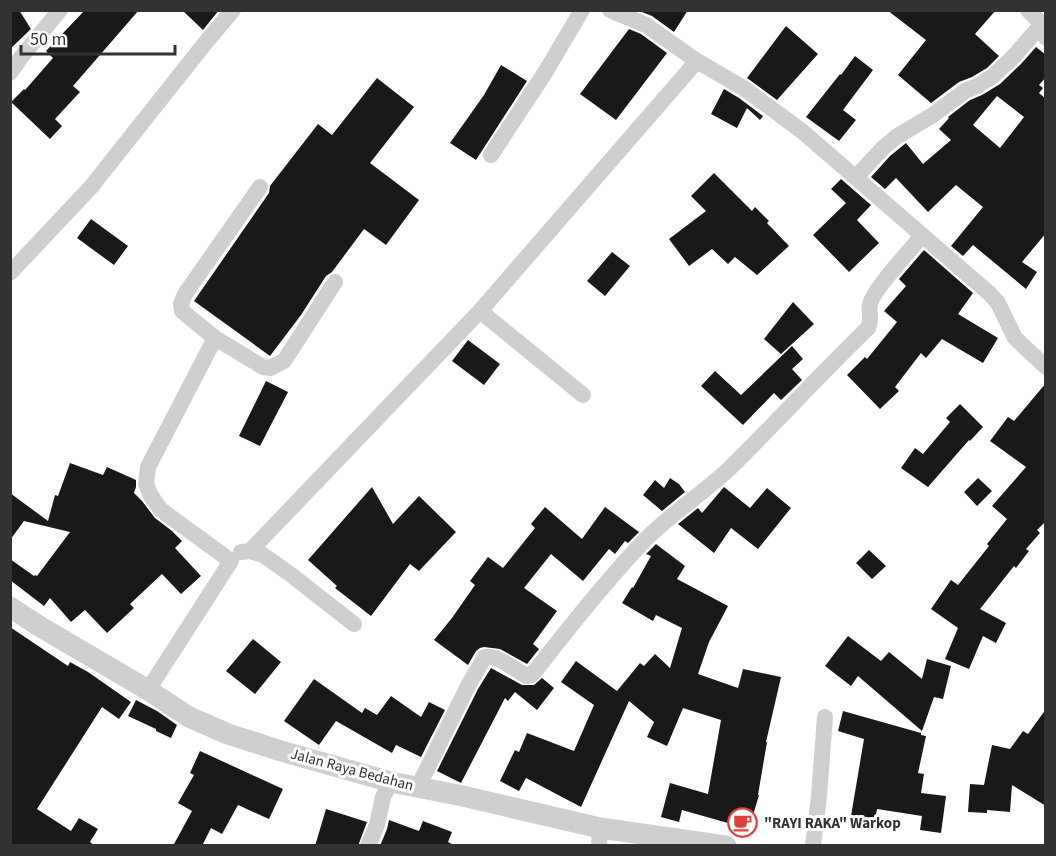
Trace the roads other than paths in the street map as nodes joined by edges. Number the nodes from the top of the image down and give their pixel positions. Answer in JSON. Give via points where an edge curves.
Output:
{"nodes":[{"id":1,"x":60,"y":10,"type":"edge"},
{"id":2,"x":234,"y":10,"type":"edge"},
{"id":3,"x":582,"y":10,"type":"edge"},
{"id":4,"x":610,"y":10,"type":"edge"},
{"id":5,"x":1028,"y":10,"type":"edge"},
{"id":6,"x":1044,"y":31,"type":"edge"},
{"id":7,"x":697,"y":60,"type":"junction"},
{"id":8,"x":10,"y":73,"type":"edge"},
{"id":9,"x":491,"y":155,"type":"dead end"},
{"id":10,"x":856,"y":177,"type":"junction"},
{"id":11,"x":260,"y":188,"type":"dead end"},
{"id":12,"x":922,"y":236,"type":"junction"},
{"id":13,"x":10,"y":273,"type":"edge"},
{"id":14,"x":335,"y":282,"type":"dead end"},
{"id":15,"x":480,"y":311,"type":"junction"},
{"id":16,"x":215,"y":338,"type":"junction"},
{"id":17,"x":1046,"y":367,"type":"edge"},
{"id":18,"x":583,"y":395,"type":"dead end"},
{"id":19,"x":250,"y":551,"type":"junction"},
{"id":20,"x":231,"y":561,"type":"junction"},
{"id":21,"x":10,"y":607,"type":"edge"},
{"id":22,"x":354,"y":624,"type":"dead end"},
{"id":23,"x":148,"y":690,"type":"junction"},
{"id":24,"x":825,"y":717,"type":"dead end"},
{"id":25,"x":391,"y":782,"type":"junction"},
{"id":26,"x":418,"y":787,"type":"junction"},
{"id":27,"x":599,"y":837,"type":"edge"},
{"id":28,"x":719,"y":845,"type":"edge"},
{"id":29,"x":368,"y":846,"type":"edge"},
{"id":30,"x":813,"y":846,"type":"edge"}],
"edges":[{"from":1,"to":8,"type":"street"},
{"from":2,"to":13,"type":"street","via":[[91,187]]},
{"from":3,"to":9,"type":"street"},
{"from":4,"to":7,"type":"street","via":[[646,25]]},
{"from":5,"to":6,"type":"street"},
{"from":6,"to":10,"type":"street","via":[[993,76],[896,137]]},
{"from":7,"to":10,"type":"street","via":[[745,89]]},
{"from":7,"to":15,"type":"street"},
{"from":10,"to":12,"type":"street"},
{"from":11,"to":16,"type":"street","via":[[181,304],[182,311]]},
{"from":12,"to":17,"type":"street","via":[[990,294],[1015,338]]},
{"from":12,"to":26,"type":"street","via":[[876,291],[870,304],[868,328],[729,469],[644,541],[536,670],[527,676],[495,658],[485,657]]},
{"from":14,"to":16,"type":"street","via":[[284,361],[270,368]]},
{"from":15,"to":18,"type":"street"},
{"from":15,"to":19,"type":"street"},
{"from":16,"to":20,"type":"street","via":[[148,467],[146,484],[161,510]]},
{"from":19,"to":20,"type":"street","via":[[239,553]]},
{"from":19,"to":22,"type":"street","via":[[263,555]]},
{"from":20,"to":23,"type":"street"},
{"from":21,"to":23,"type":"street","name":"Jalan Raya Bedahan"},
{"from":23,"to":25,"type":"street","name":"Jalan Raya Bedahan","via":[[189,717],[228,734]]},
{"from":24,"to":30,"type":"street"},
{"from":25,"to":26,"type":"street","name":"Jalan Raya Bedahan"},
{"from":25,"to":29,"type":"street"},
{"from":26,"to":27,"type":"street","name":"Jalan Raya Bedahan"},
{"from":27,"to":28,"type":"street","name":"Jalan Raya Bedahan"}]}
